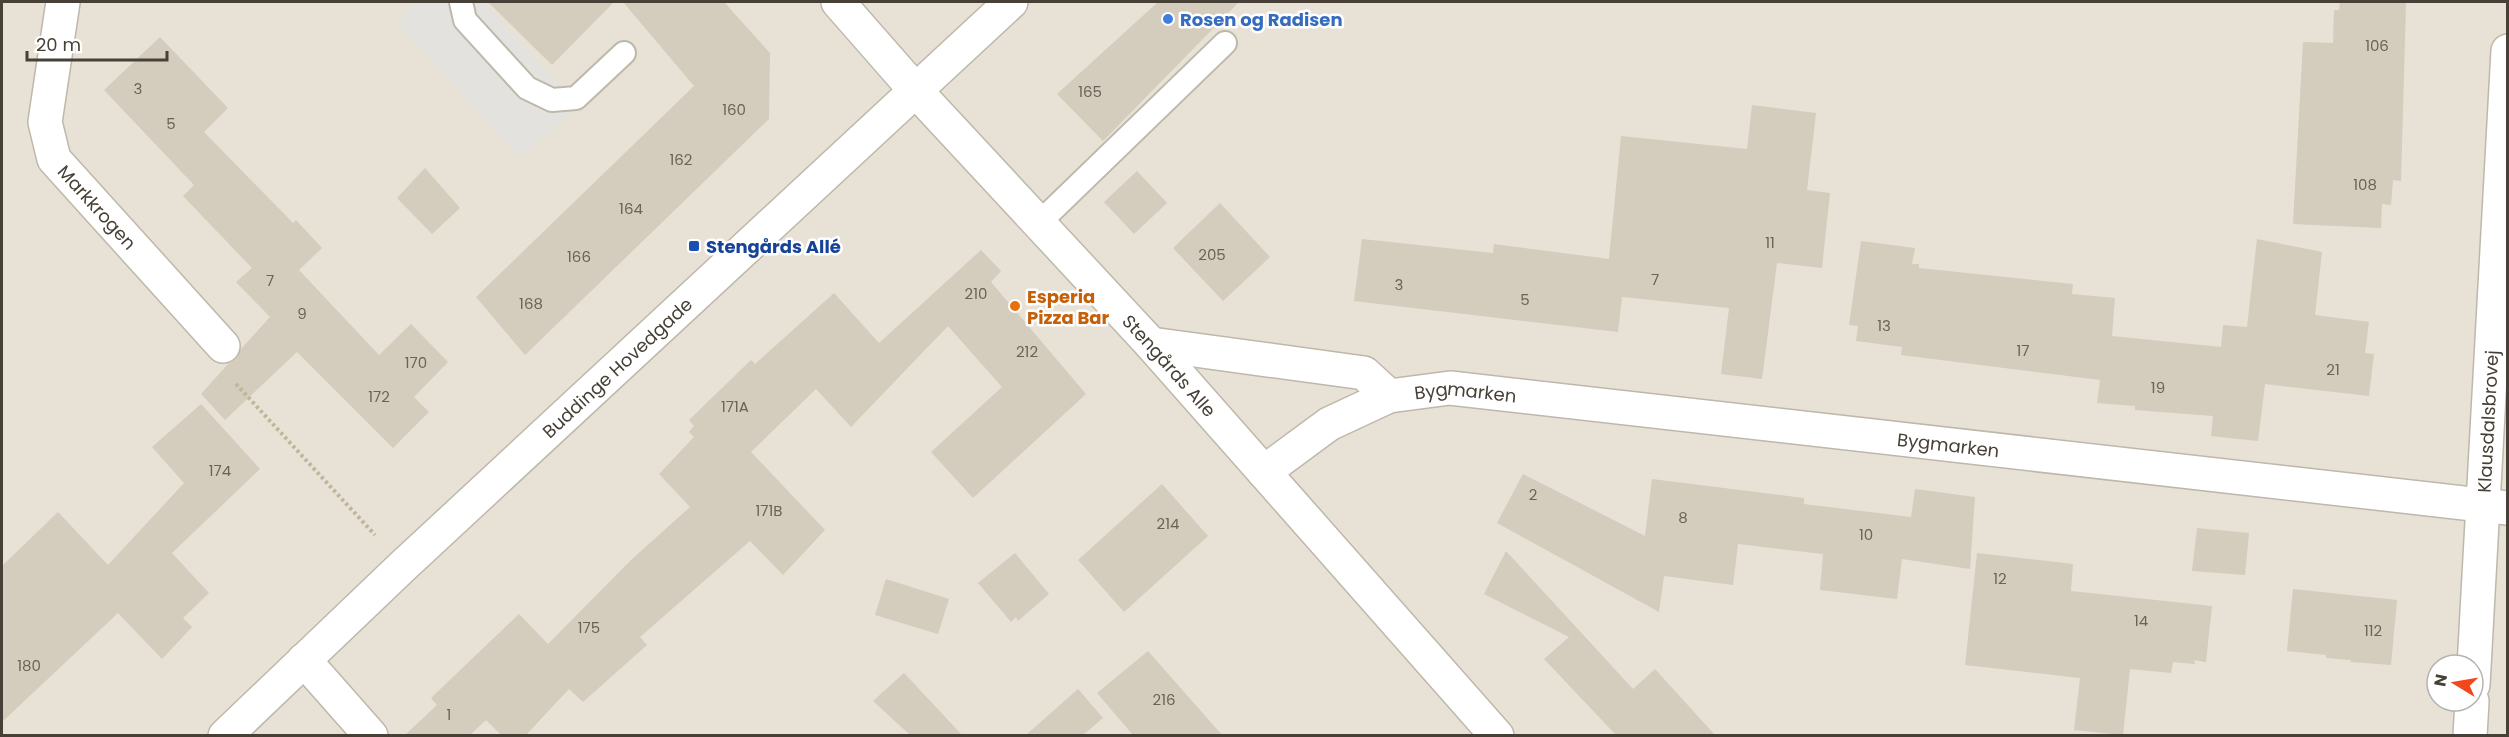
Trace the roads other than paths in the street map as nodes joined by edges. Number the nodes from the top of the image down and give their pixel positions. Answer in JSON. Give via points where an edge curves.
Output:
{"nodes":[{"id":1,"x":63,"y":2,"type":"edge"},
{"id":2,"x":461,"y":2,"type":"edge"},
{"id":3,"x":838,"y":2,"type":"edge"},
{"id":4,"x":1011,"y":2,"type":"edge"},
{"id":5,"x":1225,"y":44,"type":"dead end"},
{"id":6,"x":2508,"y":51,"type":"edge"},
{"id":7,"x":624,"y":53,"type":"dead end"},
{"id":8,"x":916,"y":91,"type":"junction"},
{"id":9,"x":1039,"y":223,"type":"junction"},
{"id":10,"x":1151,"y":344,"type":"junction"},
{"id":11,"x":223,"y":346,"type":"road end"},
{"id":12,"x":1389,"y":396,"type":"junction"},
{"id":13,"x":1264,"y":472,"type":"junction"},
{"id":14,"x":2495,"y":506,"type":"edge"},
{"id":15,"x":2477,"y":653,"type":"edge"},
{"id":16,"x":304,"y":660,"type":"junction"},
{"id":17,"x":2471,"y":713,"type":"edge"},
{"id":18,"x":225,"y":735,"type":"edge"},
{"id":19,"x":372,"y":735,"type":"edge"},
{"id":20,"x":1497,"y":735,"type":"edge"},
{"id":21,"x":2470,"y":735,"type":"edge"}],
"edges":[{"from":1,"to":11,"type":"street","name":"Markkrogen","via":[[45,123],[54,159]]},
{"from":2,"to":7,"type":"lane","via":[[465,20],[519,80],[552,100],[576,98]]},
{"from":3,"to":8,"type":"street","name":"Stengårds Alle"},
{"from":4,"to":8,"type":"street","name":"Buddinge Hovedgade"},
{"from":5,"to":9,"type":"lane"},
{"from":6,"to":14,"type":"street","name":"Klausdalsbrovej"},
{"from":8,"to":9,"type":"street","name":"Stengårds Alle"},
{"from":8,"to":16,"type":"street","name":"Buddinge Hovedgade"},
{"from":9,"to":10,"type":"street","name":"Stengårds Alle"},
{"from":10,"to":12,"type":"street","name":"Bygmarken","via":[[1364,374]]},
{"from":10,"to":13,"type":"street","name":"Stengårds Alle"},
{"from":12,"to":13,"type":"street","name":"Bygmarken","via":[[1329,424]]},
{"from":12,"to":14,"type":"street","name":"Bygmarken","via":[[1450,388]]},
{"from":13,"to":20,"type":"street","name":"Stengårds Alle"},
{"from":14,"to":15,"type":"street","name":"Klausdalsbrovej"},
{"from":16,"to":18,"type":"street","name":"Buddinge Hovedgade"},
{"from":16,"to":19,"type":"street"},
{"from":17,"to":21,"type":"street"}]}
